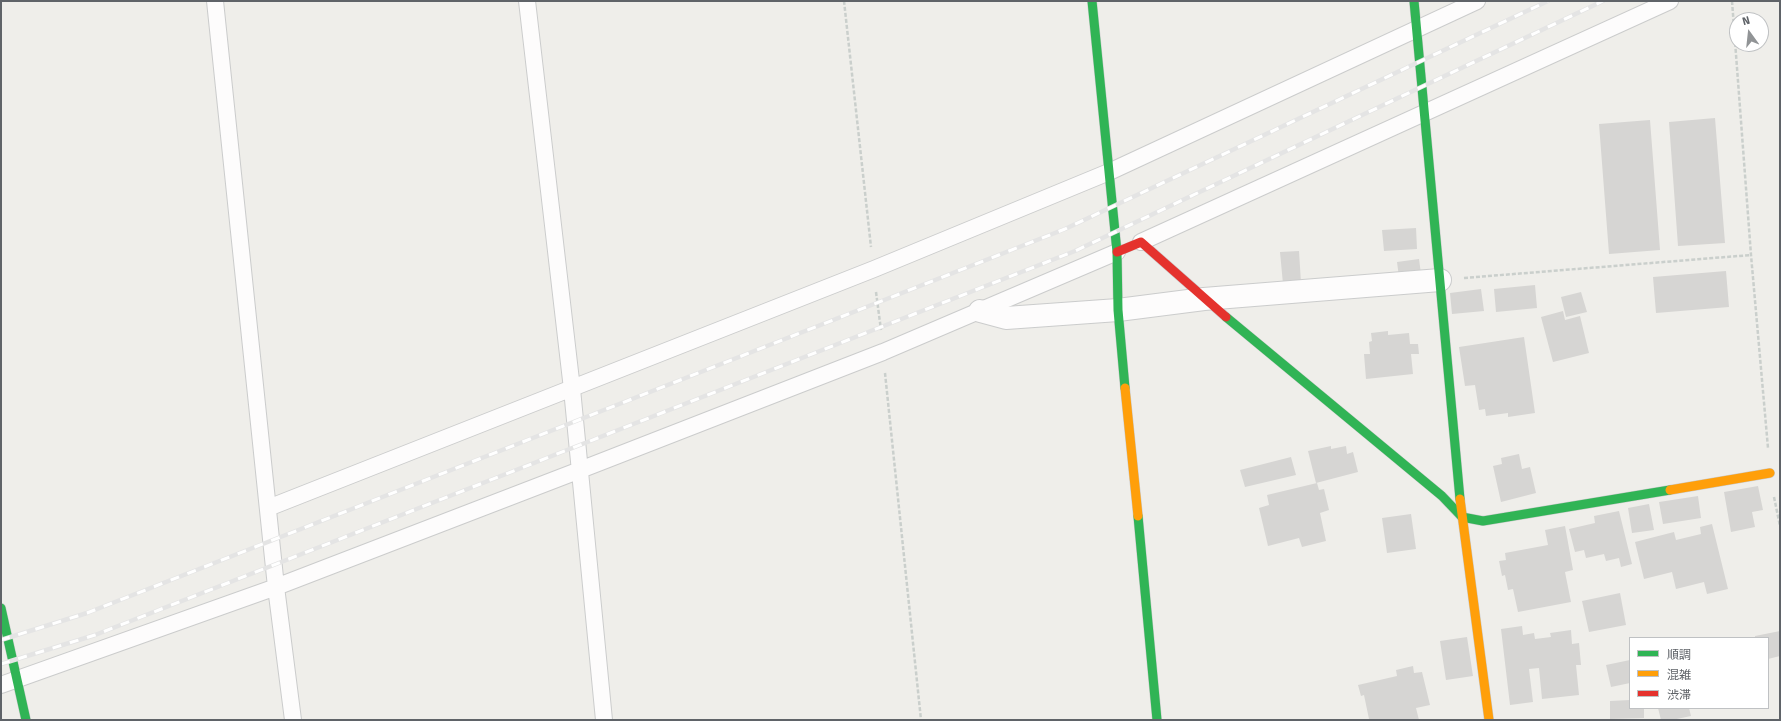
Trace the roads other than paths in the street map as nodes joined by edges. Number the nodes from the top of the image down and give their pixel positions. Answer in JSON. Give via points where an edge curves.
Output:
{"nodes":[{"id":1,"x":215,"y":1,"type":"edge"},
{"id":2,"x":527,"y":1,"type":"edge"},
{"id":3,"x":1092,"y":1,"type":"edge"},
{"id":4,"x":1414,"y":1,"type":"edge"},
{"id":5,"x":1477,"y":1,"type":"edge"},
{"id":6,"x":1670,"y":1,"type":"edge"},
{"id":7,"x":1417,"y":29,"type":"junction"},
{"id":8,"x":1426,"y":113,"type":"junction"},
{"id":9,"x":1109,"y":172,"type":"junction"},
{"id":10,"x":1141,"y":242,"type":"junction"},
{"id":11,"x":1117,"y":252,"type":"junction"},
{"id":12,"x":1440,"y":280,"type":"junction"},
{"id":13,"x":1204,"y":299,"type":"junction"},
{"id":14,"x":1118,"y":310,"type":"junction"},
{"id":15,"x":980,"y":311,"type":"junction"},
{"id":16,"x":572,"y":390,"type":"junction"},
{"id":17,"x":580,"y":470,"type":"junction"},
{"id":18,"x":1770,"y":473,"type":"road end"},
{"id":19,"x":268,"y":508,"type":"junction"},
{"id":20,"x":1462,"y":517,"type":"junction"},
{"id":21,"x":276,"y":587,"type":"junction"},
{"id":22,"x":1,"y":608,"type":"edge"},
{"id":23,"x":17,"y":679,"type":"junction"},
{"id":24,"x":1,"y":685,"type":"edge"},
{"id":25,"x":26,"y":720,"type":"edge"},
{"id":26,"x":293,"y":720,"type":"edge"},
{"id":27,"x":604,"y":720,"type":"edge"},
{"id":28,"x":1157,"y":720,"type":"edge"},
{"id":29,"x":1489,"y":720,"type":"edge"}],
"edges":[{"from":1,"to":19,"type":"lane"},
{"from":2,"to":16,"type":"lane"},
{"from":3,"to":9,"type":"street"},
{"from":4,"to":7,"type":"street"},
{"from":5,"to":7,"type":"lane"},
{"from":6,"to":8,"type":"lane"},
{"from":7,"to":8,"type":"street"},
{"from":7,"to":9,"type":"lane"},
{"from":8,"to":10,"type":"lane"},
{"from":8,"to":12,"type":"street"},
{"from":9,"to":11,"type":"street"},
{"from":9,"to":16,"type":"lane"},
{"from":10,"to":11,"type":"street"},
{"from":10,"to":13,"type":"street"},
{"from":11,"to":14,"type":"street"},
{"from":11,"to":15,"type":"lane"},
{"from":12,"to":13,"type":"street"},
{"from":12,"to":20,"type":"street"},
{"from":13,"to":14,"type":"street"},
{"from":13,"to":20,"type":"street","via":[[1442,496]]},
{"from":14,"to":15,"type":"street","via":[[1006,318]]},
{"from":14,"to":28,"type":"street"},
{"from":15,"to":17,"type":"lane","via":[[883,352]]},
{"from":16,"to":17,"type":"lane"},
{"from":16,"to":19,"type":"lane"},
{"from":17,"to":21,"type":"lane"},
{"from":17,"to":27,"type":"lane"},
{"from":18,"to":20,"type":"street","via":[[1484,521]]},
{"from":19,"to":21,"type":"lane"},
{"from":20,"to":29,"type":"street"},
{"from":21,"to":23,"type":"lane"},
{"from":21,"to":26,"type":"lane"},
{"from":22,"to":23,"type":"street"},
{"from":23,"to":24,"type":"lane"},
{"from":23,"to":25,"type":"street"}]}
